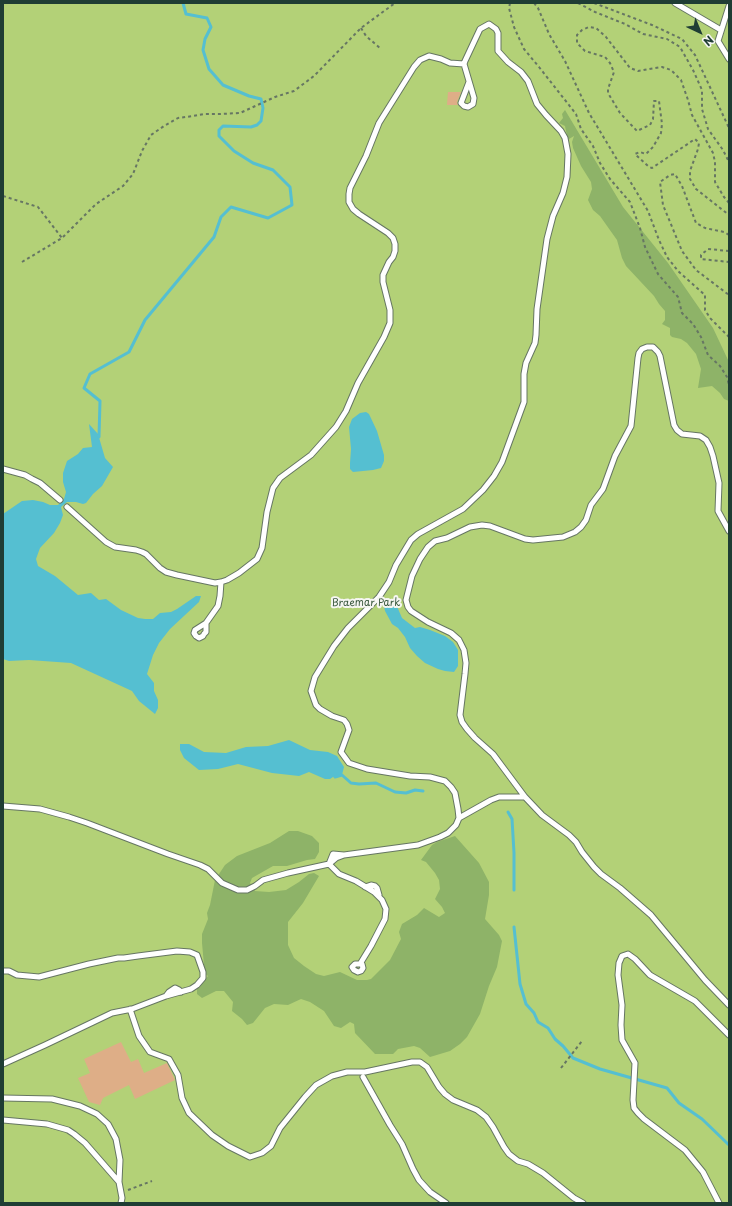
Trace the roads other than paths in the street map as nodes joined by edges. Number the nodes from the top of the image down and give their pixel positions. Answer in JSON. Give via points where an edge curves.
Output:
{"nodes":[{"id":1,"x":675,"y":3,"type":"edge"},
{"id":2,"x":729,"y":6,"type":"edge"},
{"id":3,"x":721,"y":30,"type":"junction"},
{"id":4,"x":729,"y":59,"type":"edge"},
{"id":5,"x":464,"y":64,"type":"junction"},
{"id":6,"x":469,"y":82,"type":"dead end"},
{"id":7,"x":3,"y":469,"type":"edge"},
{"id":8,"x":60,"y":500,"type":"dead end"},
{"id":9,"x":67,"y":507,"type":"dead end"},
{"id":10,"x":729,"y":532,"type":"edge"},
{"id":11,"x":221,"y":582,"type":"junction"},
{"id":12,"x":206,"y":623,"type":"dead end"},
{"id":13,"x":525,"y":797,"type":"junction"},
{"id":14,"x":3,"y":806,"type":"edge"},
{"id":15,"x":459,"y":818,"type":"junction"},
{"id":16,"x":329,"y":864,"type":"junction"},
{"id":17,"x":360,"y":964,"type":"dead end"},
{"id":18,"x":3,"y":971,"type":"edge"},
{"id":19,"x":729,"y":1005,"type":"edge"},
{"id":20,"x":130,"y":1009,"type":"junction"},
{"id":21,"x":729,"y":1035,"type":"edge"},
{"id":22,"x":3,"y":1064,"type":"edge"},
{"id":23,"x":363,"y":1076,"type":"dead end"},
{"id":24,"x":3,"y":1098,"type":"edge"},
{"id":25,"x":3,"y":1120,"type":"edge"},
{"id":26,"x":119,"y":1182,"type":"junction"},
{"id":27,"x":121,"y":1203,"type":"edge"},
{"id":28,"x":446,"y":1203,"type":"edge"},
{"id":29,"x":583,"y":1203,"type":"edge"},
{"id":30,"x":718,"y":1203,"type":"edge"}],
"edges":[{"from":1,"to":3,"type":"lane"},
{"from":2,"to":3,"type":"lane"},
{"from":3,"to":4,"type":"lane","via":[[718,41]]},
{"from":5,"to":6,"type":"lane"},
{"from":5,"to":11,"type":"lane","via":[[450,63],[429,56],[420,60],[406,78],[378,126],[349,194],[353,208],[388,233],[395,244],[393,257],[388,262],[383,276],[390,323],[336,427],[311,455],[280,478],[273,488],[260,555],[252,564]]},
{"from":5,"to":15,"type":"lane","via":[[480,29],[492,25],[498,33],[498,51],[528,81],[537,104],[565,138],[567,177],[546,239],[536,335],[524,374],[524,402],[502,462],[494,476],[463,509],[412,540],[379,597],[334,646],[315,677],[311,691],[320,709],[344,720],[347,724],[349,730],[341,752],[349,763],[367,769],[445,781],[455,793]]},
{"from":7,"to":8,"type":"lane","via":[[26,475]]},
{"from":9,"to":11,"type":"lane","via":[[106,542],[115,547],[146,554],[166,572],[215,583]]},
{"from":10,"to":13,"type":"lane","via":[[718,511],[719,483],[710,446],[700,436],[682,434],[674,426],[660,356],[653,347],[646,346],[638,358],[630,426],[603,489],[591,505],[581,527],[563,537],[533,540],[482,525],[435,541],[428,547],[412,576],[406,595],[408,607],[418,616],[459,640],[466,663],[460,709],[462,722],[475,738],[494,754]]},
{"from":11,"to":12,"type":"lane","via":[[218,606]]},
{"from":13,"to":15,"type":"lane","via":[[499,797]]},
{"from":13,"to":19,"type":"lane","via":[[542,815],[569,834],[594,868],[651,915]]},
{"from":14,"to":16,"type":"lane","via":[[40,809],[81,821],[200,865],[222,883],[238,890],[246,890],[263,880],[280,875]]},
{"from":15,"to":16,"type":"lane","via":[[448,833],[418,846],[344,855],[333,854]]},
{"from":16,"to":17,"type":"lane","via":[[339,874],[374,892],[382,900],[386,910],[385,919]]},
{"from":18,"to":20,"type":"lane","via":[[39,978],[118,958],[166,952],[190,952],[197,955],[203,972],[203,978],[197,986],[181,992],[175,988],[166,996]]},
{"from":20,"to":22,"type":"lane","via":[[112,1013]]},
{"from":20,"to":29,"type":"lane","via":[[139,1036],[150,1052],[169,1059],[178,1076],[182,1098],[189,1114],[212,1135],[250,1157],[262,1153],[271,1146],[280,1128],[305,1097],[316,1085],[332,1076],[420,1062],[427,1067],[439,1087],[453,1100],[477,1110],[486,1118],[504,1147],[518,1161],[543,1173]]},
{"from":21,"to":30,"type":"lane","via":[[695,1001],[650,975],[628,954],[622,956],[618,963],[618,975],[622,1005],[622,1040],[635,1063],[634,1108],[685,1150],[703,1172]]},
{"from":23,"to":28,"type":"lane","via":[[402,1144],[419,1180],[430,1192]]},
{"from":24,"to":26,"type":"lane","via":[[52,1099],[80,1106],[97,1114],[108,1124],[116,1139],[120,1160]]},
{"from":25,"to":26,"type":"lane","via":[[42,1123],[68,1130],[85,1143]]},
{"from":26,"to":27,"type":"lane"}]}
